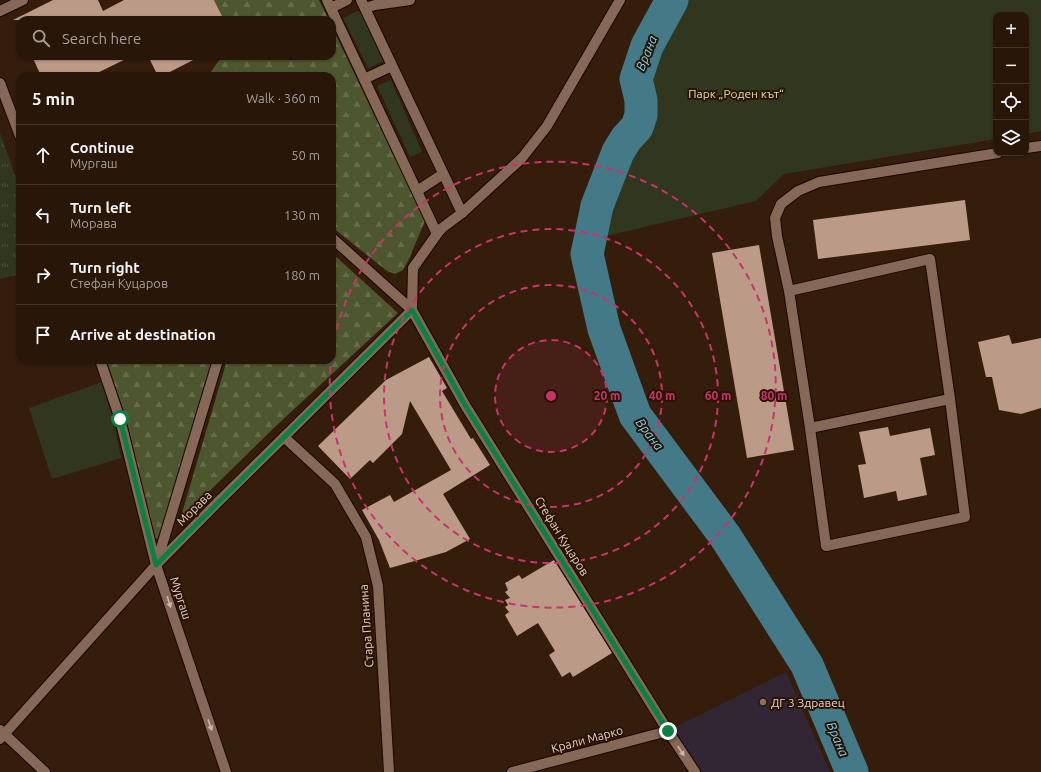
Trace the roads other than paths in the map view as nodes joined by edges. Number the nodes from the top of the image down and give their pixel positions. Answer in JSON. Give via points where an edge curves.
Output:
{"nodes":[{"id":1,"x":23,"y":0,"type":"edge"},
{"id":2,"x":347,"y":0,"type":"edge"},
{"id":3,"x":410,"y":0,"type":"edge"},
{"id":4,"x":620,"y":0,"type":"edge"},
{"id":5,"x":329,"y":4,"type":"edge"},
{"id":6,"x":363,"y":4,"type":"edge"},
{"id":7,"x":0,"y":11,"type":"edge"},
{"id":8,"x":335,"y":16,"type":"edge"},
{"id":9,"x":336,"y":19,"type":"edge"},
{"id":10,"x":392,"y":66,"type":"junction"},
{"id":11,"x":364,"y":79,"type":"junction"},
{"id":12,"x":0,"y":82,"type":"edge"},
{"id":13,"x":16,"y":125,"type":"edge"},
{"id":14,"x":1041,"y":146,"type":"edge"},
{"id":15,"x":1029,"y":148,"type":"edge"},
{"id":16,"x":993,"y":154,"type":"edge"},
{"id":17,"x":443,"y":174,"type":"junction"},
{"id":18,"x":417,"y":191,"type":"junction"},
{"id":19,"x":462,"y":213,"type":"junction"},
{"id":20,"x":437,"y":234,"type":"junction"},
{"id":21,"x":336,"y":242,"type":"edge"},
{"id":22,"x":789,"y":291,"type":"junction"},
{"id":23,"x":412,"y":310,"type":"junction"},
{"id":24,"x":101,"y":364,"type":"edge"},
{"id":25,"x":217,"y":364,"type":"edge"},
{"id":26,"x":950,"y":399,"type":"junction"},
{"id":27,"x":810,"y":428,"type":"junction"},
{"id":28,"x":284,"y":437,"type":"junction"},
{"id":29,"x":156,"y":565,"type":"junction"},
{"id":30,"x":668,"y":731,"type":"junction"},
{"id":31,"x":2,"y":735,"type":"edge"},
{"id":32,"x":45,"y":772,"type":"edge"},
{"id":33,"x":226,"y":772,"type":"edge"},
{"id":34,"x":388,"y":772,"type":"edge"},
{"id":35,"x":512,"y":772,"type":"edge"},
{"id":36,"x":695,"y":772,"type":"edge"}],
"edges":[{"from":1,"to":7,"type":"street"},
{"from":2,"to":5,"type":"street"},
{"from":3,"to":6,"type":"street"},
{"from":4,"to":19,"type":"street","via":[[547,126],[522,158]]},
{"from":5,"to":8,"type":"street"},
{"from":6,"to":10,"type":"street"},
{"from":9,"to":11,"type":"street"},
{"from":10,"to":11,"type":"street"},
{"from":10,"to":17,"type":"street"},
{"from":11,"to":18,"type":"street"},
{"from":12,"to":13,"type":"street"},
{"from":14,"to":15,"type":"street"},
{"from":16,"to":22,"type":"street","via":[[819,182],[798,191],[781,204],[775,218]]},
{"from":17,"to":18,"type":"street"},
{"from":17,"to":19,"type":"street"},
{"from":18,"to":20,"type":"street"},
{"from":19,"to":20,"type":"street"},
{"from":20,"to":23,"type":"street","via":[[413,268]]},
{"from":21,"to":23,"type":"street"},
{"from":22,"to":26,"type":"street","via":[[930,260]]},
{"from":22,"to":27,"type":"street"},
{"from":23,"to":28,"type":"street","name":"Морава"},
{"from":23,"to":30,"type":"street","name":"Стефан Куцаров","via":[[465,405]]},
{"from":24,"to":29,"type":"street","name":"Мургаш","via":[[120,419]]},
{"from":25,"to":29,"type":"street"},
{"from":26,"to":27,"type":"street"},
{"from":26,"to":27,"type":"street","via":[[965,517],[826,546]]},
{"from":28,"to":29,"type":"street","name":"Морава"},
{"from":28,"to":34,"type":"street","name":"Стара Планина","via":[[335,484],[366,537],[378,586]]},
{"from":29,"to":31,"type":"street","name":"Морава"},
{"from":29,"to":33,"type":"street","name":"Мургаш","one_way":true},
{"from":30,"to":35,"type":"street","name":"Крали Марко"},
{"from":30,"to":36,"type":"street","name":"Стефан Куцаров","one_way":true},
{"from":31,"to":32,"type":"street"}]}
